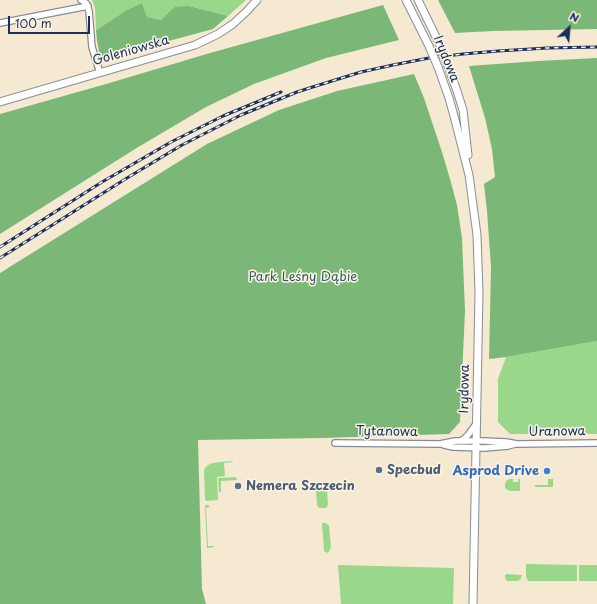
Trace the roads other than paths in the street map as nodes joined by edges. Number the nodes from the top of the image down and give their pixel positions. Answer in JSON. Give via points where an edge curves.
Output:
{"nodes":[{"id":1,"x":81,"y":0,"type":"edge"},
{"id":2,"x":257,"y":0,"type":"edge"},
{"id":3,"x":406,"y":0,"type":"edge"},
{"id":4,"x":418,"y":0,"type":"edge"},
{"id":5,"x":88,"y":6,"type":"junction"},
{"id":6,"x":0,"y":23,"type":"edge"},
{"id":7,"x":100,"y":73,"type":"junction"},
{"id":8,"x":0,"y":102,"type":"edge"},
{"id":9,"x":469,"y":175,"type":"junction"},
{"id":10,"x":476,"y":424,"type":"junction"},
{"id":11,"x":457,"y":441,"type":"junction"},
{"id":12,"x":335,"y":443,"type":"dead end"},
{"id":13,"x":597,"y":443,"type":"edge"},
{"id":14,"x":440,"y":444,"type":"junction"},
{"id":15,"x":476,"y":444,"type":"junction"},
{"id":16,"x":473,"y":604,"type":"edge"}],
"edges":[{"from":1,"to":5,"type":"street"},
{"from":2,"to":7,"type":"street","name":"Goleniowska","via":[[233,24],[204,42]]},
{"from":3,"to":9,"type":"street","name":"Irydowa","bridge":true,"via":[[438,67],[451,104]]},
{"from":4,"to":9,"type":"street","name":"Irydowa","bridge":true,"via":[[440,45],[463,110]]},
{"from":5,"to":6,"type":"street"},
{"from":5,"to":7,"type":"street","via":[[92,47]]},
{"from":7,"to":8,"type":"street","name":"Goleniowska"},
{"from":9,"to":10,"type":"street","name":"Irydowa","via":[[478,253]]},
{"from":10,"to":11,"type":"street","name":"Tytanowa","via":[[466,437]]},
{"from":10,"to":15,"type":"street","name":"Irydowa"},
{"from":11,"to":14,"type":"street","name":"Tytanowa"},
{"from":11,"to":15,"type":"street","name":"Tytanowa"},
{"from":12,"to":14,"type":"street","name":"Tytanowa"},
{"from":13,"to":15,"type":"street","name":"Uranowa","via":[[508,446]]},
{"from":14,"to":15,"type":"street","name":"Tytanowa","via":[[453,447]]},
{"from":15,"to":16,"type":"street","name":"Irydowa"}]}
